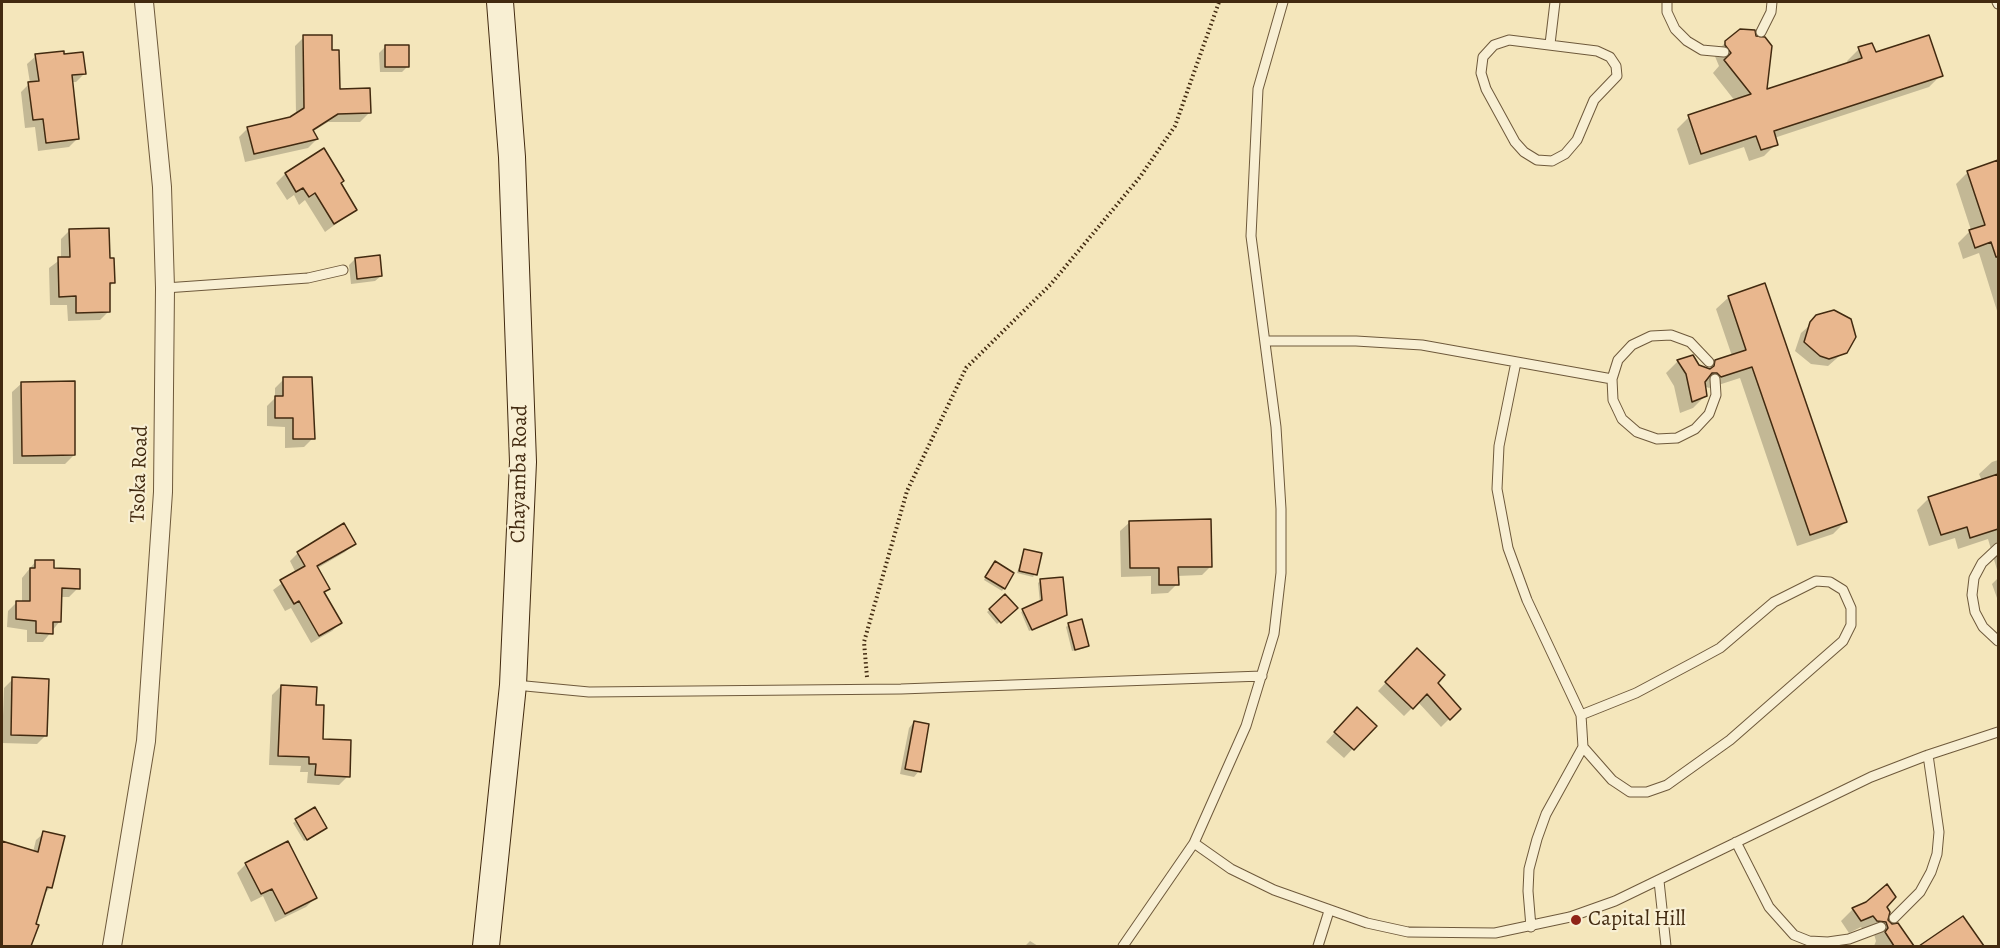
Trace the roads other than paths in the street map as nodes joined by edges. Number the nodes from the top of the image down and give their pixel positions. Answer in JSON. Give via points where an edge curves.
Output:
{"nodes":[{"id":1,"x":144,"y":2,"type":"edge"},
{"id":2,"x":500,"y":2,"type":"edge"},
{"id":3,"x":1283,"y":2,"type":"edge"},
{"id":4,"x":1555,"y":2,"type":"edge"},
{"id":5,"x":1667,"y":2,"type":"edge"},
{"id":6,"x":1772,"y":2,"type":"edge"},
{"id":7,"x":1761,"y":32,"type":"dead end"},
{"id":8,"x":1550,"y":44,"type":"junction"},
{"id":9,"x":1724,"y":52,"type":"dead end"},
{"id":10,"x":343,"y":270,"type":"dead end"},
{"id":11,"x":165,"y":288,"type":"junction"},
{"id":12,"x":1265,"y":341,"type":"junction"},
{"id":13,"x":1516,"y":362,"type":"junction"},
{"id":14,"x":1709,"y":362,"type":"dead end"},
{"id":15,"x":1715,"y":379,"type":"dead end"},
{"id":16,"x":1612,"y":380,"type":"junction"},
{"id":17,"x":1998,"y":548,"type":"edge"},
{"id":18,"x":1998,"y":641,"type":"edge"},
{"id":19,"x":1262,"y":676,"type":"junction"},
{"id":20,"x":513,"y":685,"type":"junction"},
{"id":21,"x":1581,"y":715,"type":"junction"},
{"id":22,"x":1998,"y":732,"type":"edge"},
{"id":23,"x":1583,"y":747,"type":"junction"},
{"id":24,"x":1928,"y":755,"type":"junction"},
{"id":25,"x":1736,"y":842,"type":"junction"},
{"id":26,"x":1194,"y":843,"type":"junction"},
{"id":27,"x":1659,"y":882,"type":"junction"},
{"id":28,"x":1329,"y":911,"type":"junction"},
{"id":29,"x":1894,"y":918,"type":"dead end"},
{"id":30,"x":1531,"y":927,"type":"junction"},
{"id":31,"x":1881,"y":927,"type":"dead end"},
{"id":32,"x":112,"y":946,"type":"edge"},
{"id":33,"x":486,"y":946,"type":"edge"},
{"id":34,"x":1123,"y":946,"type":"edge"},
{"id":35,"x":1318,"y":946,"type":"edge"},
{"id":36,"x":1666,"y":946,"type":"edge"}],
"edges":[{"from":1,"to":11,"type":"street","name":"Tsoka Road","via":[[162,187]]},
{"from":2,"to":20,"type":"main road","name":"Chayamba Road","via":[[512,157],[523,462]]},
{"from":3,"to":12,"type":"lane","via":[[1258,89],[1253,163],[1251,236]]},
{"from":4,"to":8,"type":"lane"},
{"from":5,"to":9,"type":"lane","via":[[1675,28],[1687,41],[1702,50]]},
{"from":6,"to":7,"type":"lane"},
{"from":8,"to":8,"type":"lane","via":[[1598,51],[1610,57],[1617,76],[1594,100],[1577,140],[1566,154],[1551,161],[1524,152],[1515,142],[1481,73],[1484,57],[1494,45],[1509,40]]},
{"from":10,"to":11,"type":"lane","via":[[308,278]]},
{"from":11,"to":32,"type":"street","name":"Tsoka Road","via":[[163,492],[146,741]]},
{"from":12,"to":13,"type":"lane","via":[[1422,345]]},
{"from":12,"to":19,"type":"lane","via":[[1277,438],[1281,573],[1274,634]]},
{"from":13,"to":16,"type":"lane"},
{"from":13,"to":21,"type":"lane","via":[[1499,446],[1497,489],[1508,548],[1527,600]]},
{"from":14,"to":16,"type":"lane","via":[[1690,342],[1671,335],[1651,336],[1632,345],[1618,360]]},
{"from":15,"to":16,"type":"lane","via":[[1716,395],[1709,414],[1695,429],[1677,438],[1657,439],[1637,432],[1622,418],[1613,400]]},
{"from":17,"to":18,"type":"lane","via":[[1982,563],[1974,578],[1972,595],[1983,627]]},
{"from":19,"to":20,"type":"lane","via":[[869,690],[589,692]]},
{"from":19,"to":26,"type":"lane","via":[[1246,726]]},
{"from":20,"to":33,"type":"main road","name":"Chayamba Road"},
{"from":21,"to":23,"type":"lane"},
{"from":21,"to":23,"type":"lane","via":[[1636,693],[1720,648],[1774,602],[1816,581],[1830,582],[1843,590],[1851,608],[1851,625],[1843,641],[1731,740],[1667,785],[1647,792],[1630,792],[1612,780]]},
{"from":22,"to":24,"type":"lane"},
{"from":23,"to":30,"type":"lane","via":[[1546,814],[1537,839],[1529,869]]},
{"from":24,"to":25,"type":"lane","via":[[1803,808]]},
{"from":24,"to":29,"type":"lane","via":[[1939,832],[1937,854],[1920,892]]},
{"from":25,"to":27,"type":"lane"},
{"from":25,"to":31,"type":"lane","via":[[1769,907],[1794,935],[1828,942]]},
{"from":26,"to":28,"type":"lane","via":[[1231,869]]},
{"from":26,"to":34,"type":"lane"},
{"from":27,"to":30,"type":"lane","via":[[1570,917]]},
{"from":27,"to":36,"type":"lane"},
{"from":28,"to":30,"type":"lane","via":[[1408,932],[1473,934]]},
{"from":28,"to":35,"type":"lane"}]}
